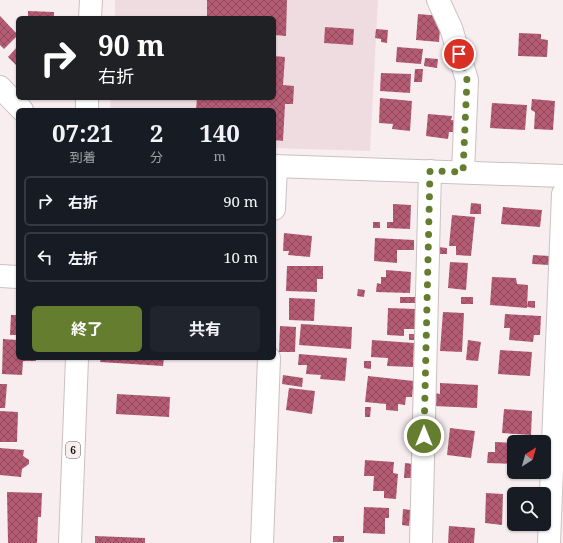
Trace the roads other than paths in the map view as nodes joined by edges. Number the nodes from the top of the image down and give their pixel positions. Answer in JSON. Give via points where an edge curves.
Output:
{"nodes":[{"id":1,"x":91,"y":0,"type":"edge"},
{"id":2,"x":438,"y":0,"type":"edge"},
{"id":3,"x":90,"y":16,"type":"edge"},
{"id":4,"x":0,"y":87,"type":"edge"},
{"id":5,"x":20,"y":108,"type":"edge"},
{"id":6,"x":276,"y":166,"type":"edge"},
{"id":7,"x":430,"y":171,"type":"junction"},
{"id":8,"x":463,"y":172,"type":"junction"},
{"id":9,"x":563,"y":176,"type":"edge"},
{"id":10,"x":563,"y":194,"type":"edge"},
{"id":11,"x":0,"y":276,"type":"edge"},
{"id":12,"x":16,"y":277,"type":"edge"},
{"id":13,"x":77,"y":360,"type":"edge"},
{"id":14,"x":268,"y":360,"type":"edge"},
{"id":15,"x":70,"y":543,"type":"edge"},
{"id":16,"x":262,"y":543,"type":"edge"},
{"id":17,"x":421,"y":543,"type":"edge"},
{"id":18,"x":549,"y":543,"type":"edge"}],
"edges":[{"from":1,"to":3,"type":"street"},
{"from":2,"to":8,"type":"street","via":[[451,28],[467,80]]},
{"from":4,"to":5,"type":"street"},
{"from":6,"to":7,"type":"street"},
{"from":7,"to":8,"type":"street"},
{"from":7,"to":17,"type":"street"},
{"from":8,"to":9,"type":"street"},
{"from":10,"to":18,"type":"street"},
{"from":11,"to":12,"type":"street"},
{"from":13,"to":15,"type":"street","number":"6"},
{"from":14,"to":16,"type":"street"}]}
